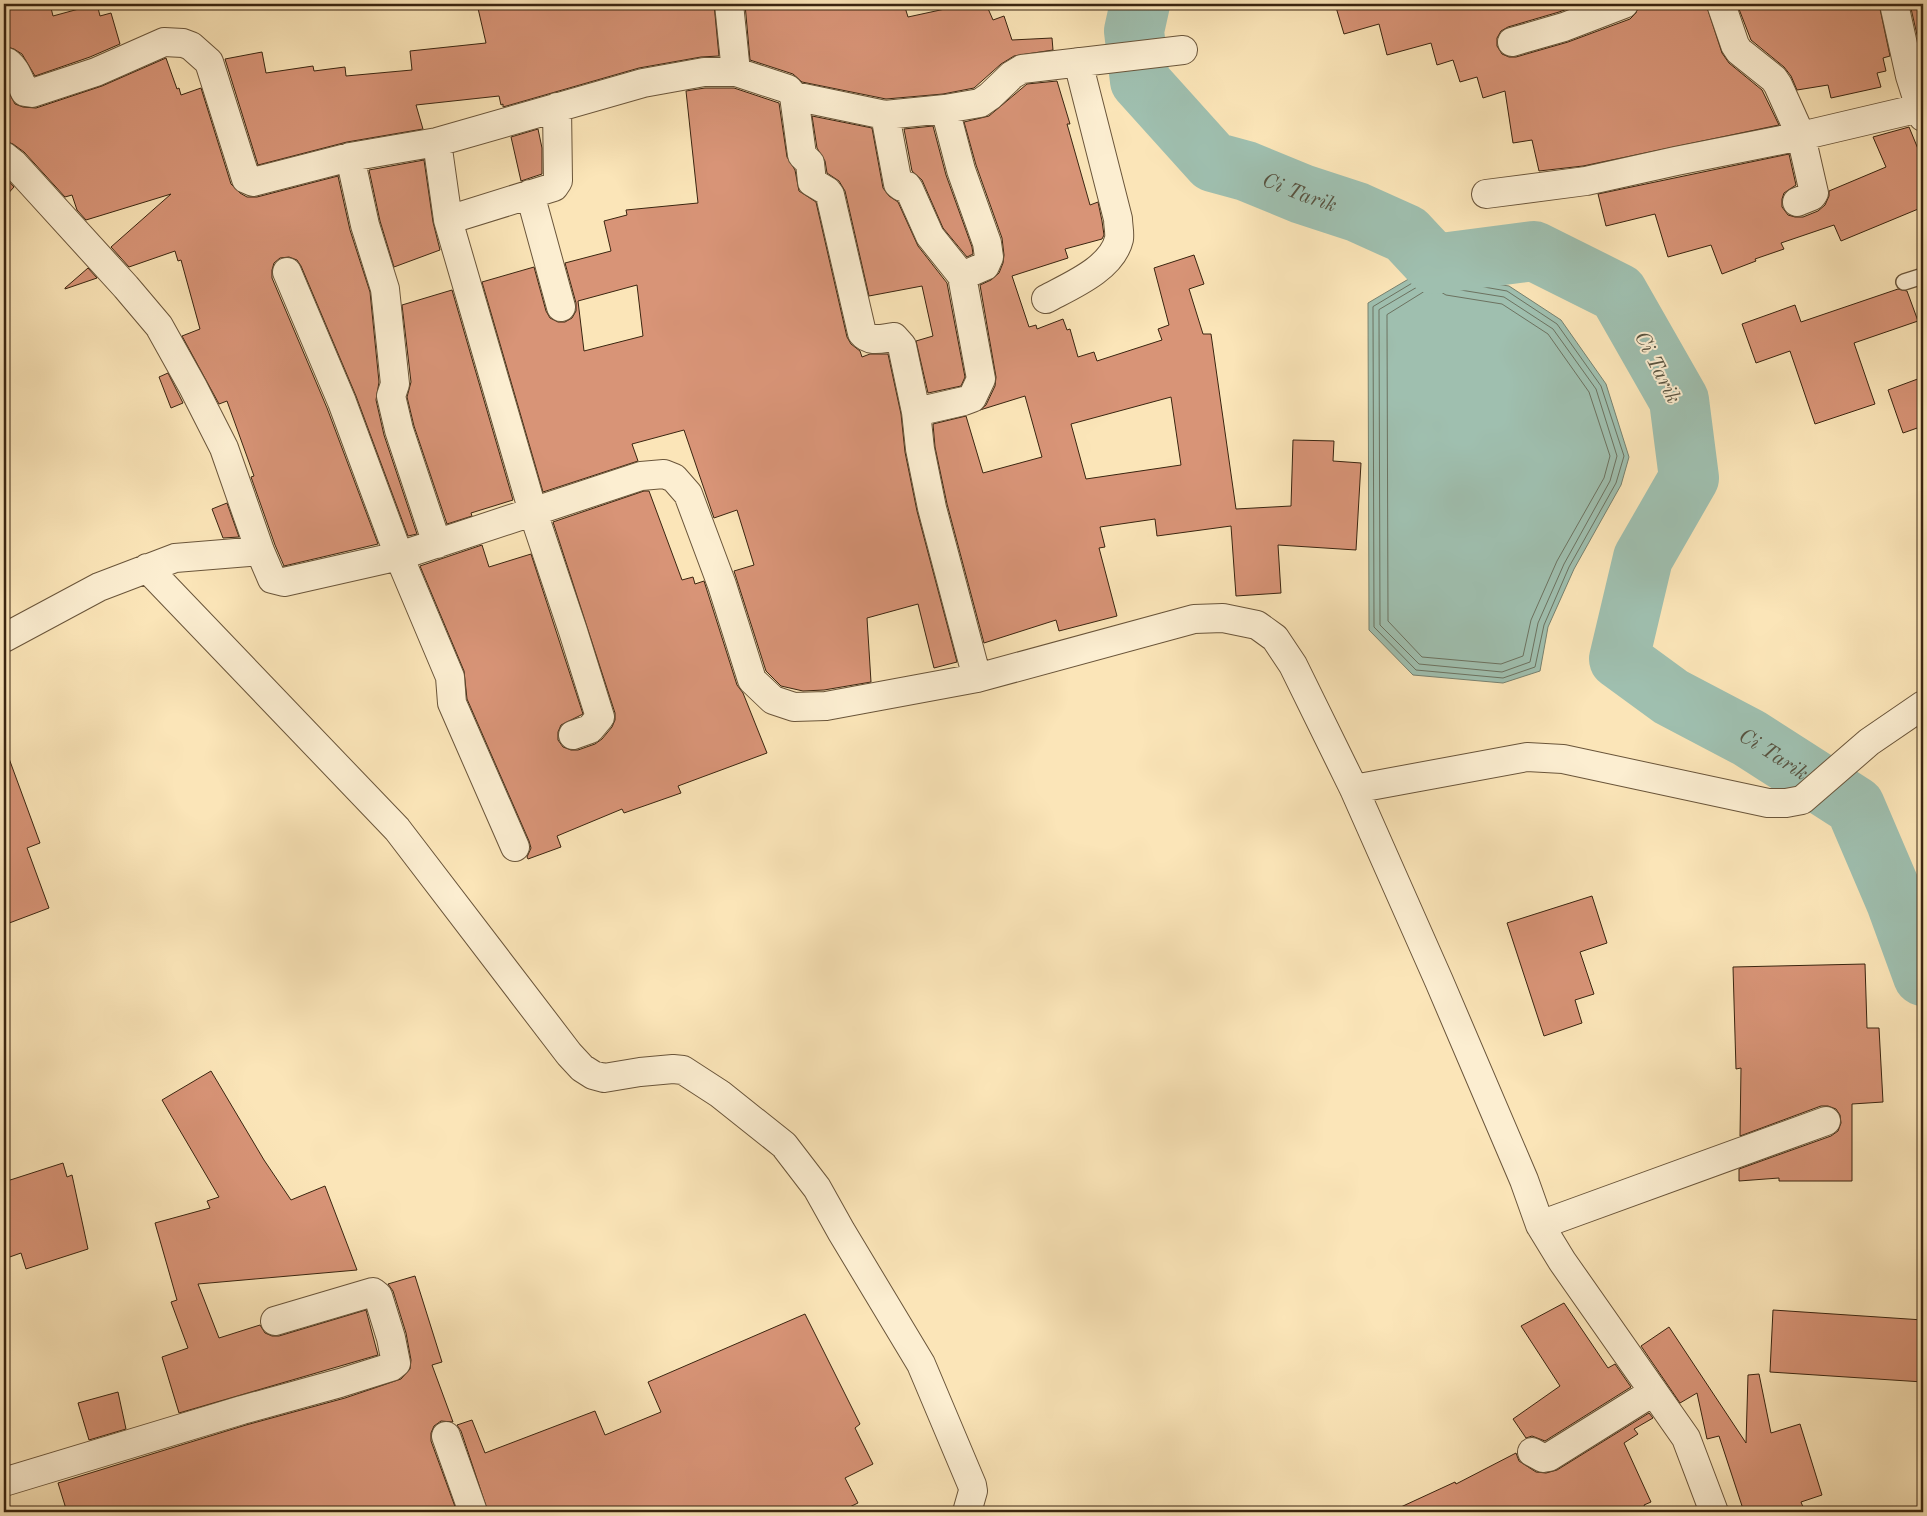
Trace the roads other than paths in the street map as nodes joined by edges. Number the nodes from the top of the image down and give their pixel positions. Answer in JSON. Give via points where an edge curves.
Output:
{"nodes":[{"id":1,"x":729,"y":4,"type":"edge"},
{"id":2,"x":1624,"y":4,"type":"edge"},
{"id":3,"x":1722,"y":4,"type":"edge"},
{"id":4,"x":1894,"y":4,"type":"edge"},
{"id":5,"x":1512,"y":42,"type":"dead end"},
{"id":6,"x":1183,"y":50,"type":"dead end"},
{"id":7,"x":4,"y":61,"type":"edge"},
{"id":8,"x":1078,"y":62,"type":"junction"},
{"id":9,"x":736,"y":72,"type":"junction"},
{"id":10,"x":1916,"y":74,"type":"edge"},
{"id":11,"x":794,"y":96,"type":"junction"},
{"id":12,"x":557,"y":108,"type":"junction"},
{"id":13,"x":945,"y":109,"type":"junction"},
{"id":14,"x":1922,"y":112,"type":"edge"},
{"id":15,"x":885,"y":114,"type":"junction"},
{"id":16,"x":1801,"y":136,"type":"junction"},
{"id":17,"x":436,"y":142,"type":"junction"},
{"id":18,"x":4,"y":156,"type":"edge"},
{"id":19,"x":350,"y":157,"type":"junction"},
{"id":20,"x":530,"y":194,"type":"junction"},
{"id":21,"x":1486,"y":194,"type":"dead end"},
{"id":22,"x":1797,"y":202,"type":"dead end"},
{"id":23,"x":448,"y":220,"type":"junction"},
{"id":24,"x":287,"y":272,"type":"dead end"},
{"id":25,"x":962,"y":276,"type":"junction"},
{"id":26,"x":1923,"y":276,"type":"edge"},
{"id":27,"x":1904,"y":282,"type":"dead end"},
{"id":28,"x":1046,"y":299,"type":"dead end"},
{"id":29,"x":561,"y":307,"type":"dead end"},
{"id":30,"x":916,"y":412,"type":"junction"},
{"id":31,"x":532,"y":512,"type":"junction"},
{"id":32,"x":437,"y":544,"type":"junction"},
{"id":33,"x":260,"y":551,"type":"junction"},
{"id":34,"x":400,"y":556,"type":"junction"},
{"id":35,"x":147,"y":568,"type":"junction"},
{"id":36,"x":4,"y":638,"type":"edge"},
{"id":37,"x":977,"y":678,"type":"junction"},
{"id":38,"x":1923,"y":705,"type":"edge"},
{"id":39,"x":572,"y":735,"type":"dead end"},
{"id":40,"x":1354,"y":789,"type":"junction"},
{"id":41,"x":515,"y":846,"type":"dead end"},
{"id":42,"x":1826,"y":1121,"type":"dead end"},
{"id":43,"x":1540,"y":1225,"type":"junction"},
{"id":44,"x":275,"y":1321,"type":"dead end"},
{"id":45,"x":1653,"y":1392,"type":"junction"},
{"id":46,"x":446,"y":1436,"type":"dead end"},
{"id":47,"x":1532,"y":1452,"type":"dead end"},
{"id":48,"x":4,"y":1482,"type":"edge"},
{"id":49,"x":473,"y":1512,"type":"edge"},
{"id":50,"x":967,"y":1512,"type":"edge"},
{"id":51,"x":1714,"y":1512,"type":"edge"}],
"edges":[{"from":1,"to":9,"type":"street"},
{"from":2,"to":5,"type":"street","via":[[1564,27]]},
{"from":3,"to":16,"type":"street","via":[[1735,45],[1774,79]]},
{"from":4,"to":10,"type":"street"},
{"from":6,"to":8,"type":"street"},
{"from":7,"to":19,"type":"street","via":[[8,61],[25,92],[32,93],[96,72],[164,42],[183,43],[209,62],[246,179],[253,182],[263,180]]},
{"from":8,"to":13,"type":"street","via":[[1022,69],[980,103]]},
{"from":8,"to":28,"type":"street","via":[[1118,219],[1118,239],[1109,258],[1100,267]]},
{"from":9,"to":11,"type":"street","via":[[788,88]]},
{"from":9,"to":12,"type":"street","via":[[704,72],[652,81]]},
{"from":10,"to":14,"type":"street"},
{"from":11,"to":15,"type":"street"},
{"from":11,"to":30,"type":"street","via":[[802,155],[810,164],[812,182],[830,195],[862,334],[871,340],[894,337],[898,340]]},
{"from":12,"to":17,"type":"street"},
{"from":12,"to":20,"type":"street","via":[[558,181],[554,187]]},
{"from":13,"to":15,"type":"street"},
{"from":13,"to":25,"type":"street","via":[[989,257],[985,266]]},
{"from":14,"to":16,"type":"street"},
{"from":15,"to":25,"type":"street","via":[[898,184],[907,186],[930,236]]},
{"from":16,"to":21,"type":"street","via":[[1586,181]]},
{"from":16,"to":22,"type":"street","via":[[1814,193]]},
{"from":17,"to":19,"type":"street"},
{"from":17,"to":23,"type":"street"},
{"from":18,"to":33,"type":"street","via":[[159,326],[224,448]]},
{"from":19,"to":32,"type":"street","via":[[365,225],[385,289],[395,384],[391,396]]},
{"from":20,"to":23,"type":"street"},
{"from":20,"to":29,"type":"street"},
{"from":23,"to":31,"type":"street"},
{"from":24,"to":34,"type":"street","via":[[342,402]]},
{"from":25,"to":30,"type":"street","via":[[981,379],[972,398]]},
{"from":26,"to":27,"type":"lane"},
{"from":30,"to":37,"type":"street","via":[[932,508]]},
{"from":31,"to":32,"type":"street"},
{"from":31,"to":37,"type":"street","via":[[641,476],[664,474],[674,478],[688,494],[722,585],[752,680],[773,700],[794,707],[826,706]]},
{"from":31,"to":39,"type":"street","via":[[600,717],[590,729]]},
{"from":32,"to":34,"type":"street"},
{"from":33,"to":34,"type":"street","via":[[272,579],[284,582]]},
{"from":33,"to":35,"type":"street","via":[[175,558]]},
{"from":34,"to":41,"type":"street","via":[[450,677],[452,703]]},
{"from":35,"to":36,"type":"street","via":[[99,587]]},
{"from":35,"to":50,"type":"street","via":[[397,829],[582,1068],[604,1078],[648,1071],[683,1070],[720,1094],[784,1145],[817,1188],[921,1364],[972,1485]]},
{"from":37,"to":40,"type":"street","via":[[1194,619],[1223,618],[1257,625],[1275,638],[1292,665]]},
{"from":38,"to":40,"type":"street","via":[[1869,742],[1802,800],[1786,803],[1768,803],[1563,759],[1535,757]]},
{"from":40,"to":43,"type":"street","via":[[1443,990]]},
{"from":42,"to":43,"type":"street"},
{"from":43,"to":45,"type":"street","via":[[1562,1262]]},
{"from":44,"to":48,"type":"street","via":[[373,1292],[378,1296],[396,1363],[340,1383]]},
{"from":45,"to":47,"type":"street","via":[[1549,1457]]},
{"from":45,"to":51,"type":"street","via":[[1686,1438]]},
{"from":46,"to":49,"type":"street"}]}
